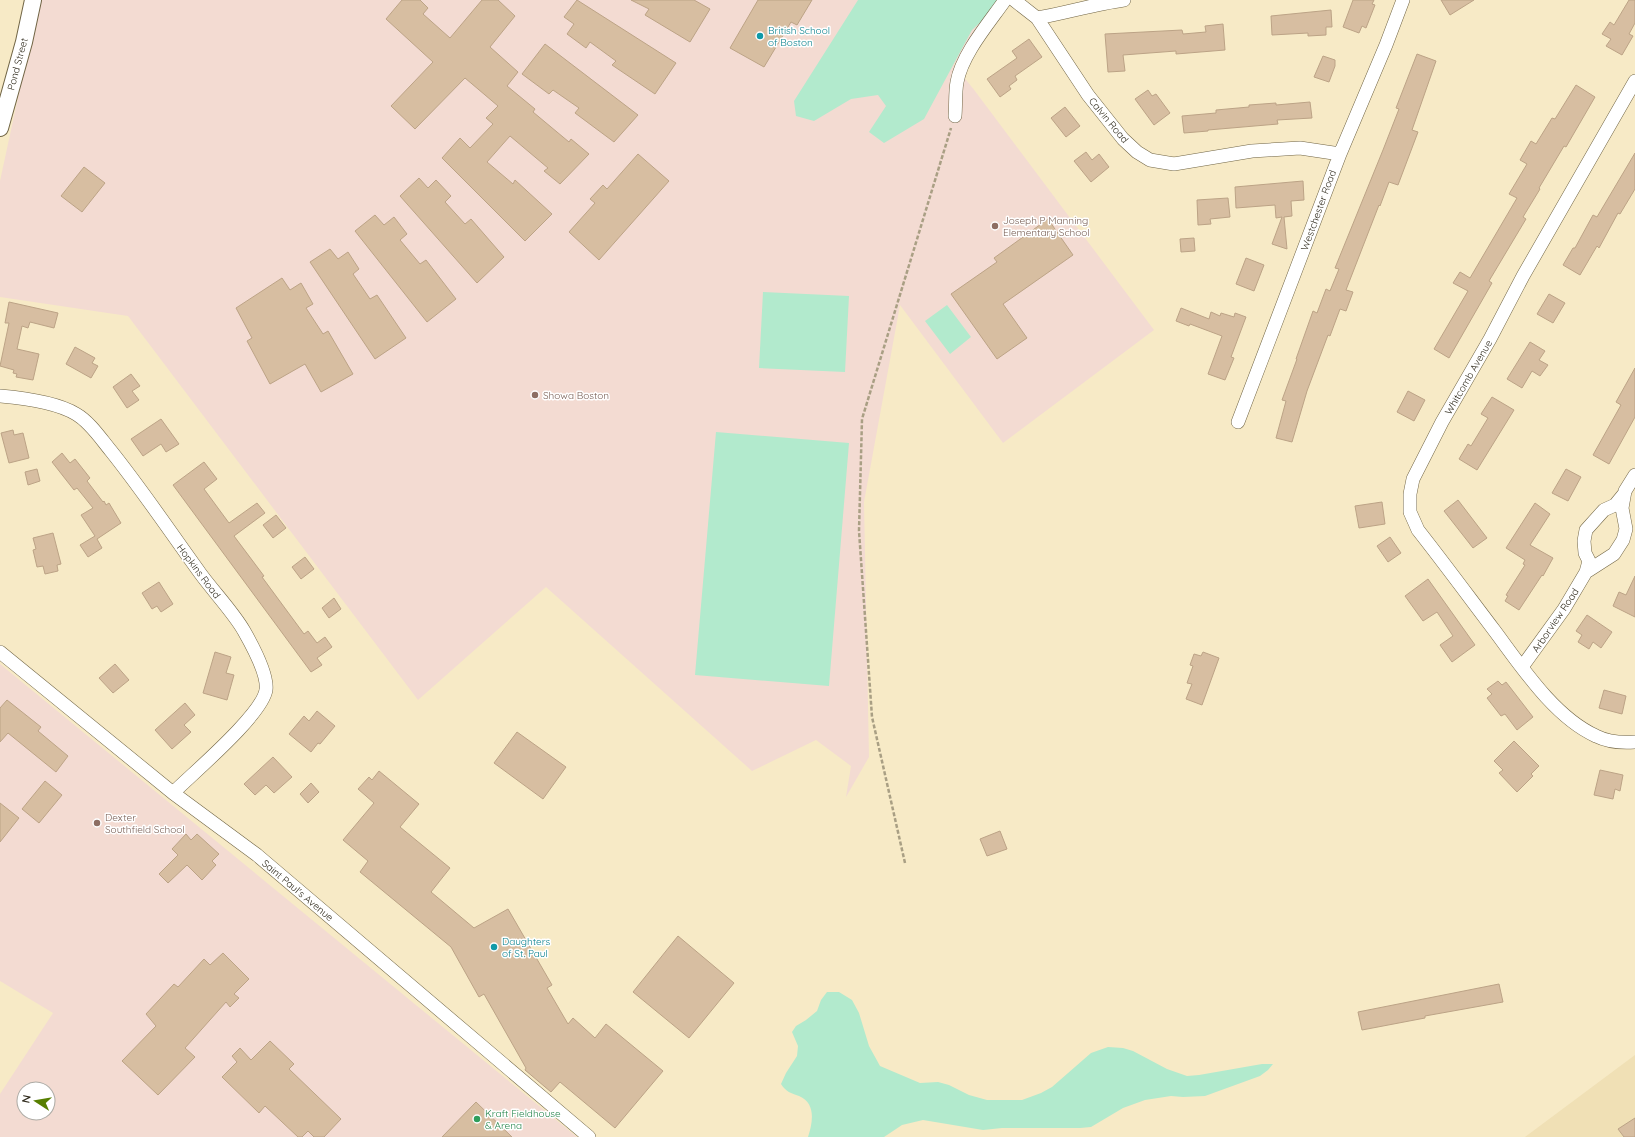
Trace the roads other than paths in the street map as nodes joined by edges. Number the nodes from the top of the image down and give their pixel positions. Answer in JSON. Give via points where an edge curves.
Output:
{"nodes":[{"id":1,"x":33,"y":0,"type":"edge"},
{"id":2,"x":1005,"y":0,"type":"edge"},
{"id":3,"x":1014,"y":0,"type":"edge"},
{"id":4,"x":1124,"y":0,"type":"edge"},
{"id":5,"x":1403,"y":0,"type":"edge"},
{"id":6,"x":1037,"y":18,"type":"junction"},
{"id":7,"x":1635,"y":81,"type":"edge"},
{"id":8,"x":1631,"y":100,"type":"edge"},
{"id":9,"x":955,"y":116,"type":"road end"},
{"id":10,"x":0,"y":128,"type":"edge"},
{"id":11,"x":1340,"y":154,"type":"junction"},
{"id":12,"x":0,"y":396,"type":"edge"},
{"id":13,"x":1238,"y":422,"type":"dead end"},
{"id":14,"x":1635,"y":475,"type":"edge"},
{"id":15,"x":1625,"y":492,"type":"junction"},
{"id":16,"x":1586,"y":572,"type":"junction"},
{"id":17,"x":0,"y":652,"type":"edge"},
{"id":18,"x":1522,"y":667,"type":"junction"},
{"id":19,"x":1635,"y":742,"type":"edge"},
{"id":20,"x":173,"y":793,"type":"junction"},
{"id":21,"x":589,"y":1137,"type":"edge"}],
"edges":[{"from":1,"to":10,"type":"street","name":"Pond Street"},
{"from":2,"to":9,"type":"street","via":[[978,38],[960,70]]},
{"from":3,"to":6,"type":"street","name":"Calvin Road"},
{"from":4,"to":6,"type":"street"},
{"from":5,"to":11,"type":"street","name":"Westchester Road"},
{"from":6,"to":11,"type":"street","name":"Calvin Road","via":[[1088,95],[1123,139],[1150,160],[1174,164],[1252,151],[1300,148]]},
{"from":7,"to":8,"type":"street","name":"Whitcomb Avenue"},
{"from":8,"to":18,"type":"street","name":"Whitcomb Avenue","via":[[1523,276],[1442,422],[1413,479],[1410,494],[1410,512],[1418,530]]},
{"from":11,"to":13,"type":"street","name":"Westchester Road"},
{"from":12,"to":20,"type":"street","name":"Hopkins Road","via":[[48,403],[76,414],[95,432],[244,630],[262,668],[266,690],[258,708]]},
{"from":14,"to":15,"type":"street","name":"Arborview Road"},
{"from":15,"to":16,"type":"street","name":"Arborview Road","via":[[1615,505],[1604,510],[1586,530]]},
{"from":15,"to":16,"type":"street","name":"Arborview Road","via":[[1622,508],[1626,529],[1623,540],[1614,554]]},
{"from":16,"to":18,"type":"street","name":"Arborview Road","via":[[1564,609]]},
{"from":17,"to":20,"type":"street","name":"Saint Paul's Avenue"},
{"from":18,"to":19,"type":"street","name":"Whitcomb Avenue","via":[[1559,711],[1578,726],[1597,737],[1619,743]]},
{"from":20,"to":21,"type":"street","name":"Saint Paul's Avenue","via":[[266,862]]}]}
